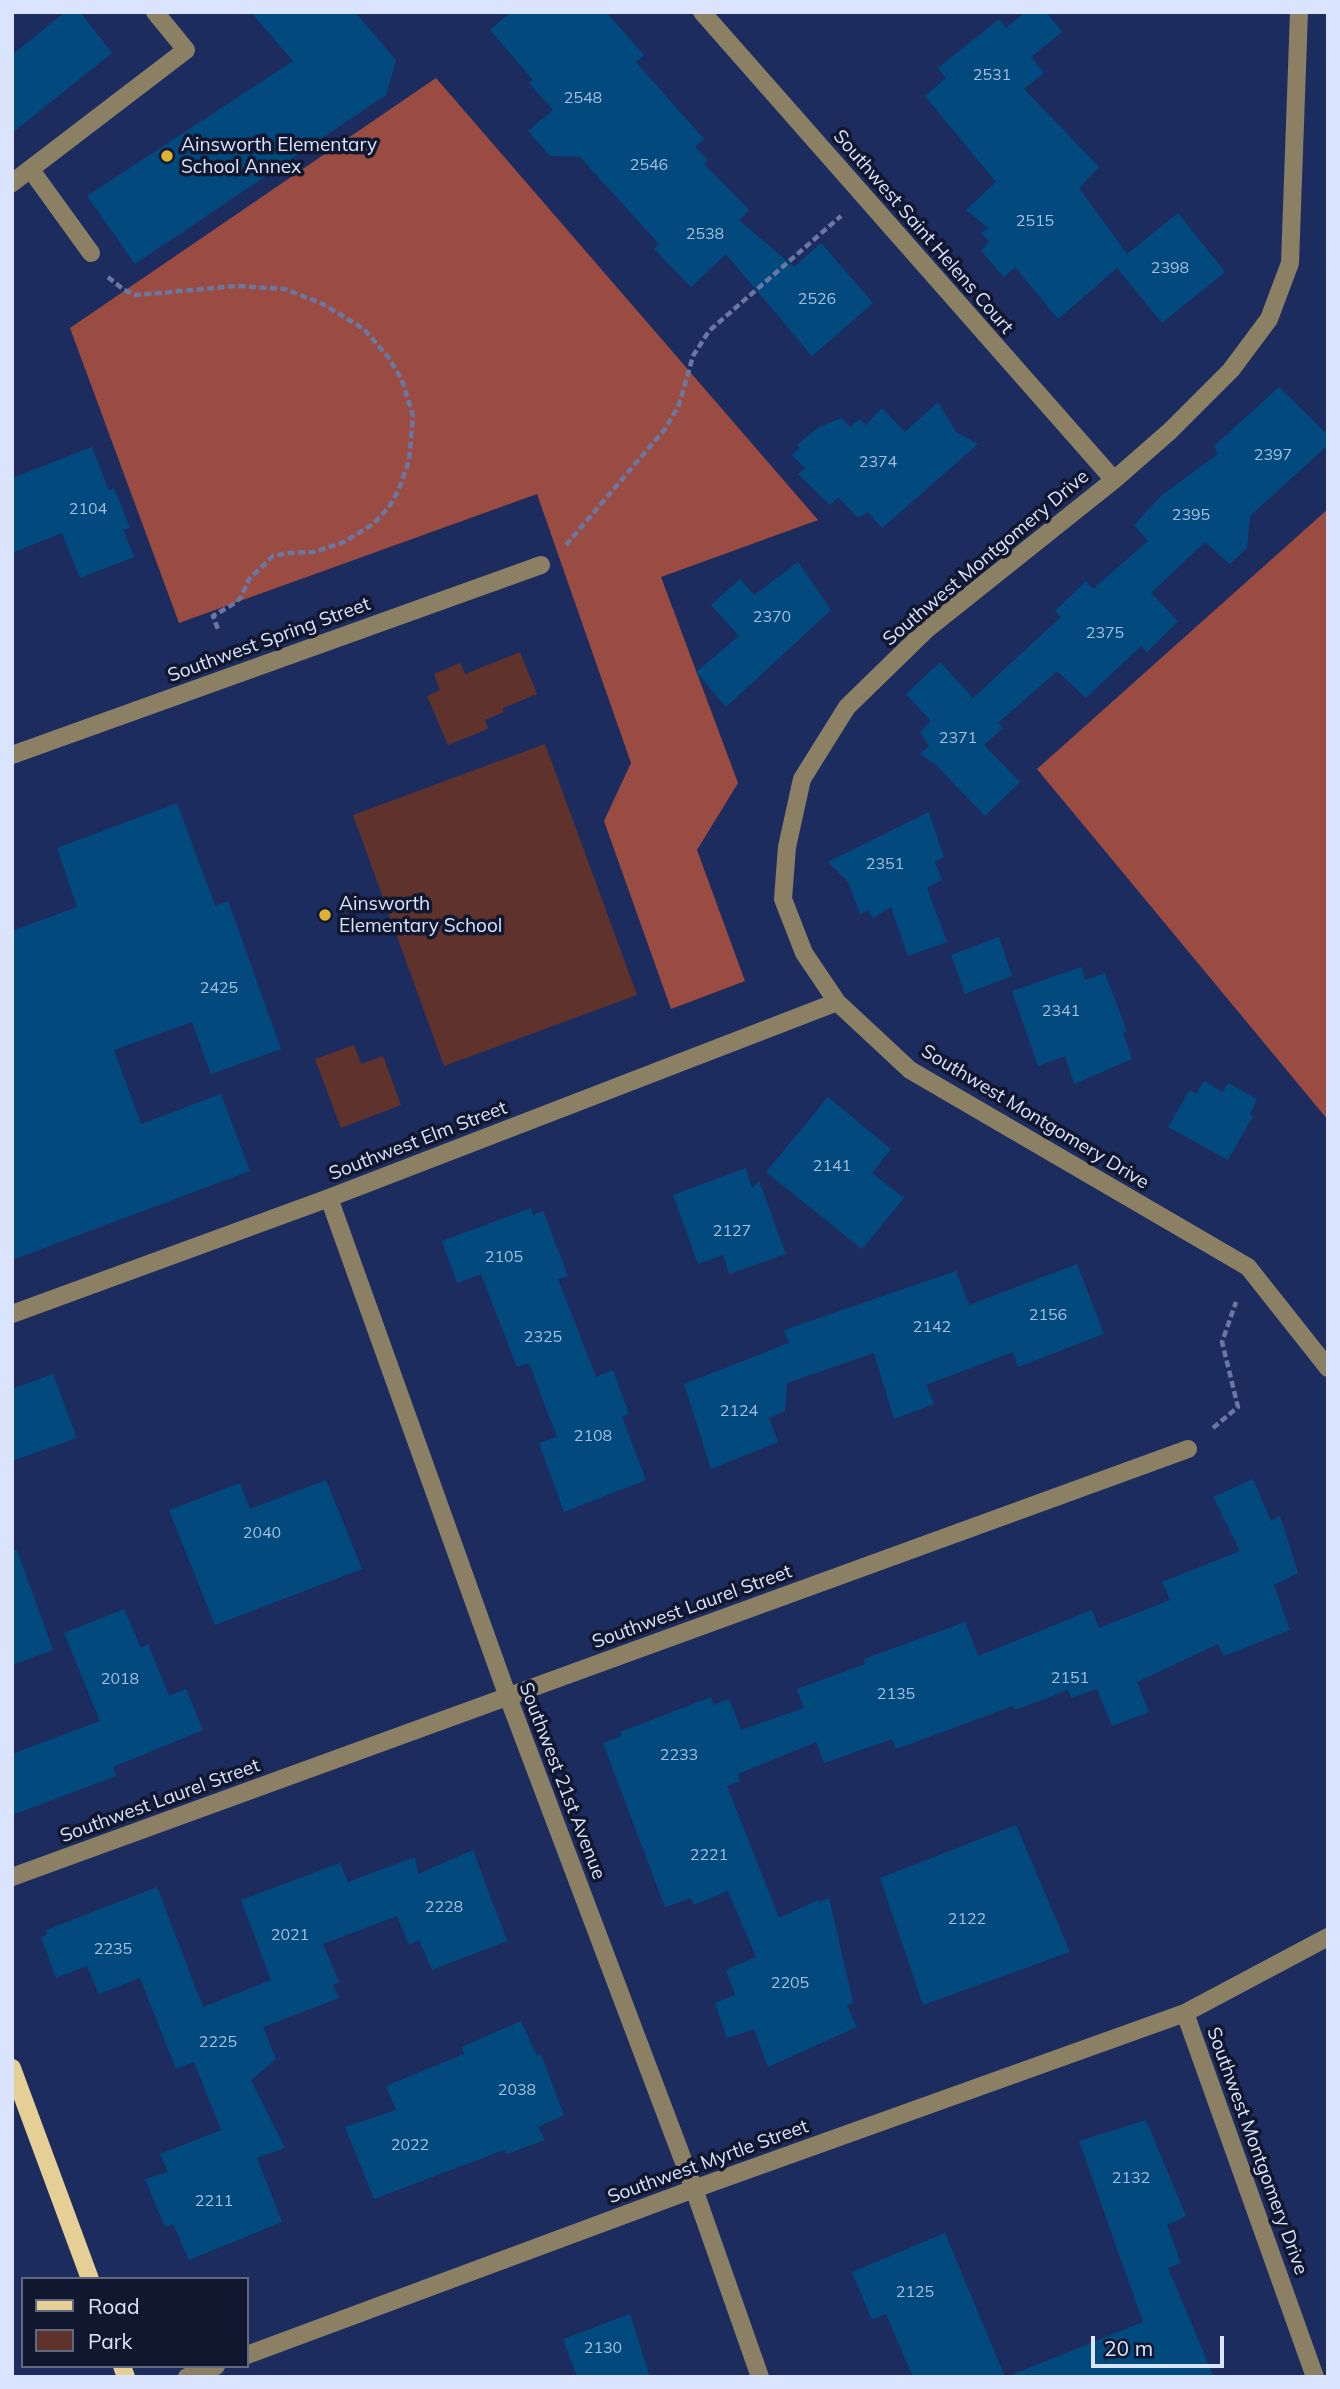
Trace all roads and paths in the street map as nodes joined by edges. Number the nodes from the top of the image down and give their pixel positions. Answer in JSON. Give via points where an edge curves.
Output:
{"nodes":[{"id":1,"x":155,"y":12,"type":"edge"},
{"id":2,"x":702,"y":12,"type":"edge"},
{"id":3,"x":1299,"y":12,"type":"edge"},
{"id":4,"x":31,"y":170,"type":"junction"},
{"id":5,"x":12,"y":183,"type":"edge"},
{"id":6,"x":831,"y":225,"type":"dead end"},
{"id":7,"x":91,"y":253,"type":"joint"},
{"id":8,"x":1114,"y":480,"type":"junction"},
{"id":9,"x":570,"y":542,"type":"dead end"},
{"id":10,"x":541,"y":565,"type":"dead end"},
{"id":11,"x":219,"y":632,"type":"dead end"},
{"id":12,"x":12,"y":755,"type":"edge"},
{"id":13,"x":837,"y":1002,"type":"junction"},
{"id":14,"x":328,"y":1198,"type":"junction"},
{"id":15,"x":1248,"y":1267,"type":"junction"},
{"id":16,"x":12,"y":1314,"type":"edge"},
{"id":17,"x":1328,"y":1368,"type":"edge"},
{"id":18,"x":1188,"y":1449,"type":"joint"},
{"id":19,"x":508,"y":1697,"type":"junction"},
{"id":20,"x":12,"y":1877,"type":"edge"},
{"id":21,"x":1328,"y":1937,"type":"edge"},
{"id":22,"x":1185,"y":2013,"type":"junction"},
{"id":23,"x":12,"y":2068,"type":"edge"},
{"id":24,"x":694,"y":2189,"type":"junction"},
{"id":25,"x":88,"y":2277,"type":"edge"},
{"id":26,"x":248,"y":2355,"type":"edge"},
{"id":27,"x":211,"y":2368,"type":"edge"},
{"id":28,"x":187,"y":2377,"type":"edge"},
{"id":29,"x":760,"y":2377,"type":"edge"},
{"id":30,"x":1315,"y":2377,"type":"edge"}],
"edges":[{"from":1,"to":4,"type":"street","via":[[186,50]]},
{"from":2,"to":8,"type":"street","name":"Southwest Saint Helens Court"},
{"from":3,"to":8,"type":"street","name":"Southwest Montgomery Drive","via":[[1290,263],[1269,319],[1231,370]]},
{"from":4,"to":5,"type":"street"},
{"from":4,"to":7,"type":"street"},
{"from":6,"to":9,"type":"path","via":[[709,331],[693,356],[679,405],[665,429]]},
{"from":7,"to":11,"type":"path","via":[[109,279],[136,295],[237,286],[285,289],[323,304],[364,329],[402,380],[413,416],[409,461],[389,507],[344,542],[314,552],[273,556],[249,579],[241,597],[213,616]]},
{"from":8,"to":13,"type":"street","name":"Southwest Montgomery Drive","via":[[926,630],[847,707],[802,779],[783,899],[804,953]]},
{"from":10,"to":12,"type":"street","name":"Southwest Spring Street"},
{"from":13,"to":14,"type":"street","name":"Southwest Elm Street"},
{"from":13,"to":15,"type":"street","name":"Southwest Montgomery Drive","via":[[911,1070]]},
{"from":14,"to":16,"type":"street","name":"Southwest Elm Street"},
{"from":14,"to":19,"type":"street","name":"Southwest 21st Avenue"},
{"from":15,"to":17,"type":"street","name":"Southwest Montgomery Drive"},
{"from":15,"to":18,"type":"path","via":[[1222,1342],[1238,1408]]},
{"from":18,"to":19,"type":"street","name":"Southwest Laurel Street"},
{"from":19,"to":20,"type":"street","name":"Southwest Laurel Street"},
{"from":19,"to":24,"type":"street","name":"Southwest 21st Avenue"},
{"from":21,"to":22,"type":"street","name":"Southwest Montgomery Drive"},
{"from":22,"to":24,"type":"street","name":"Southwest Myrtle Street"},
{"from":22,"to":30,"type":"street","name":"Southwest Montgomery Drive"},
{"from":23,"to":25,"type":"main road"},
{"from":24,"to":26,"type":"street","name":"Southwest Myrtle Street"},
{"from":24,"to":29,"type":"street","name":"Southwest 21st Avenue"},
{"from":27,"to":28,"type":"street"}]}
